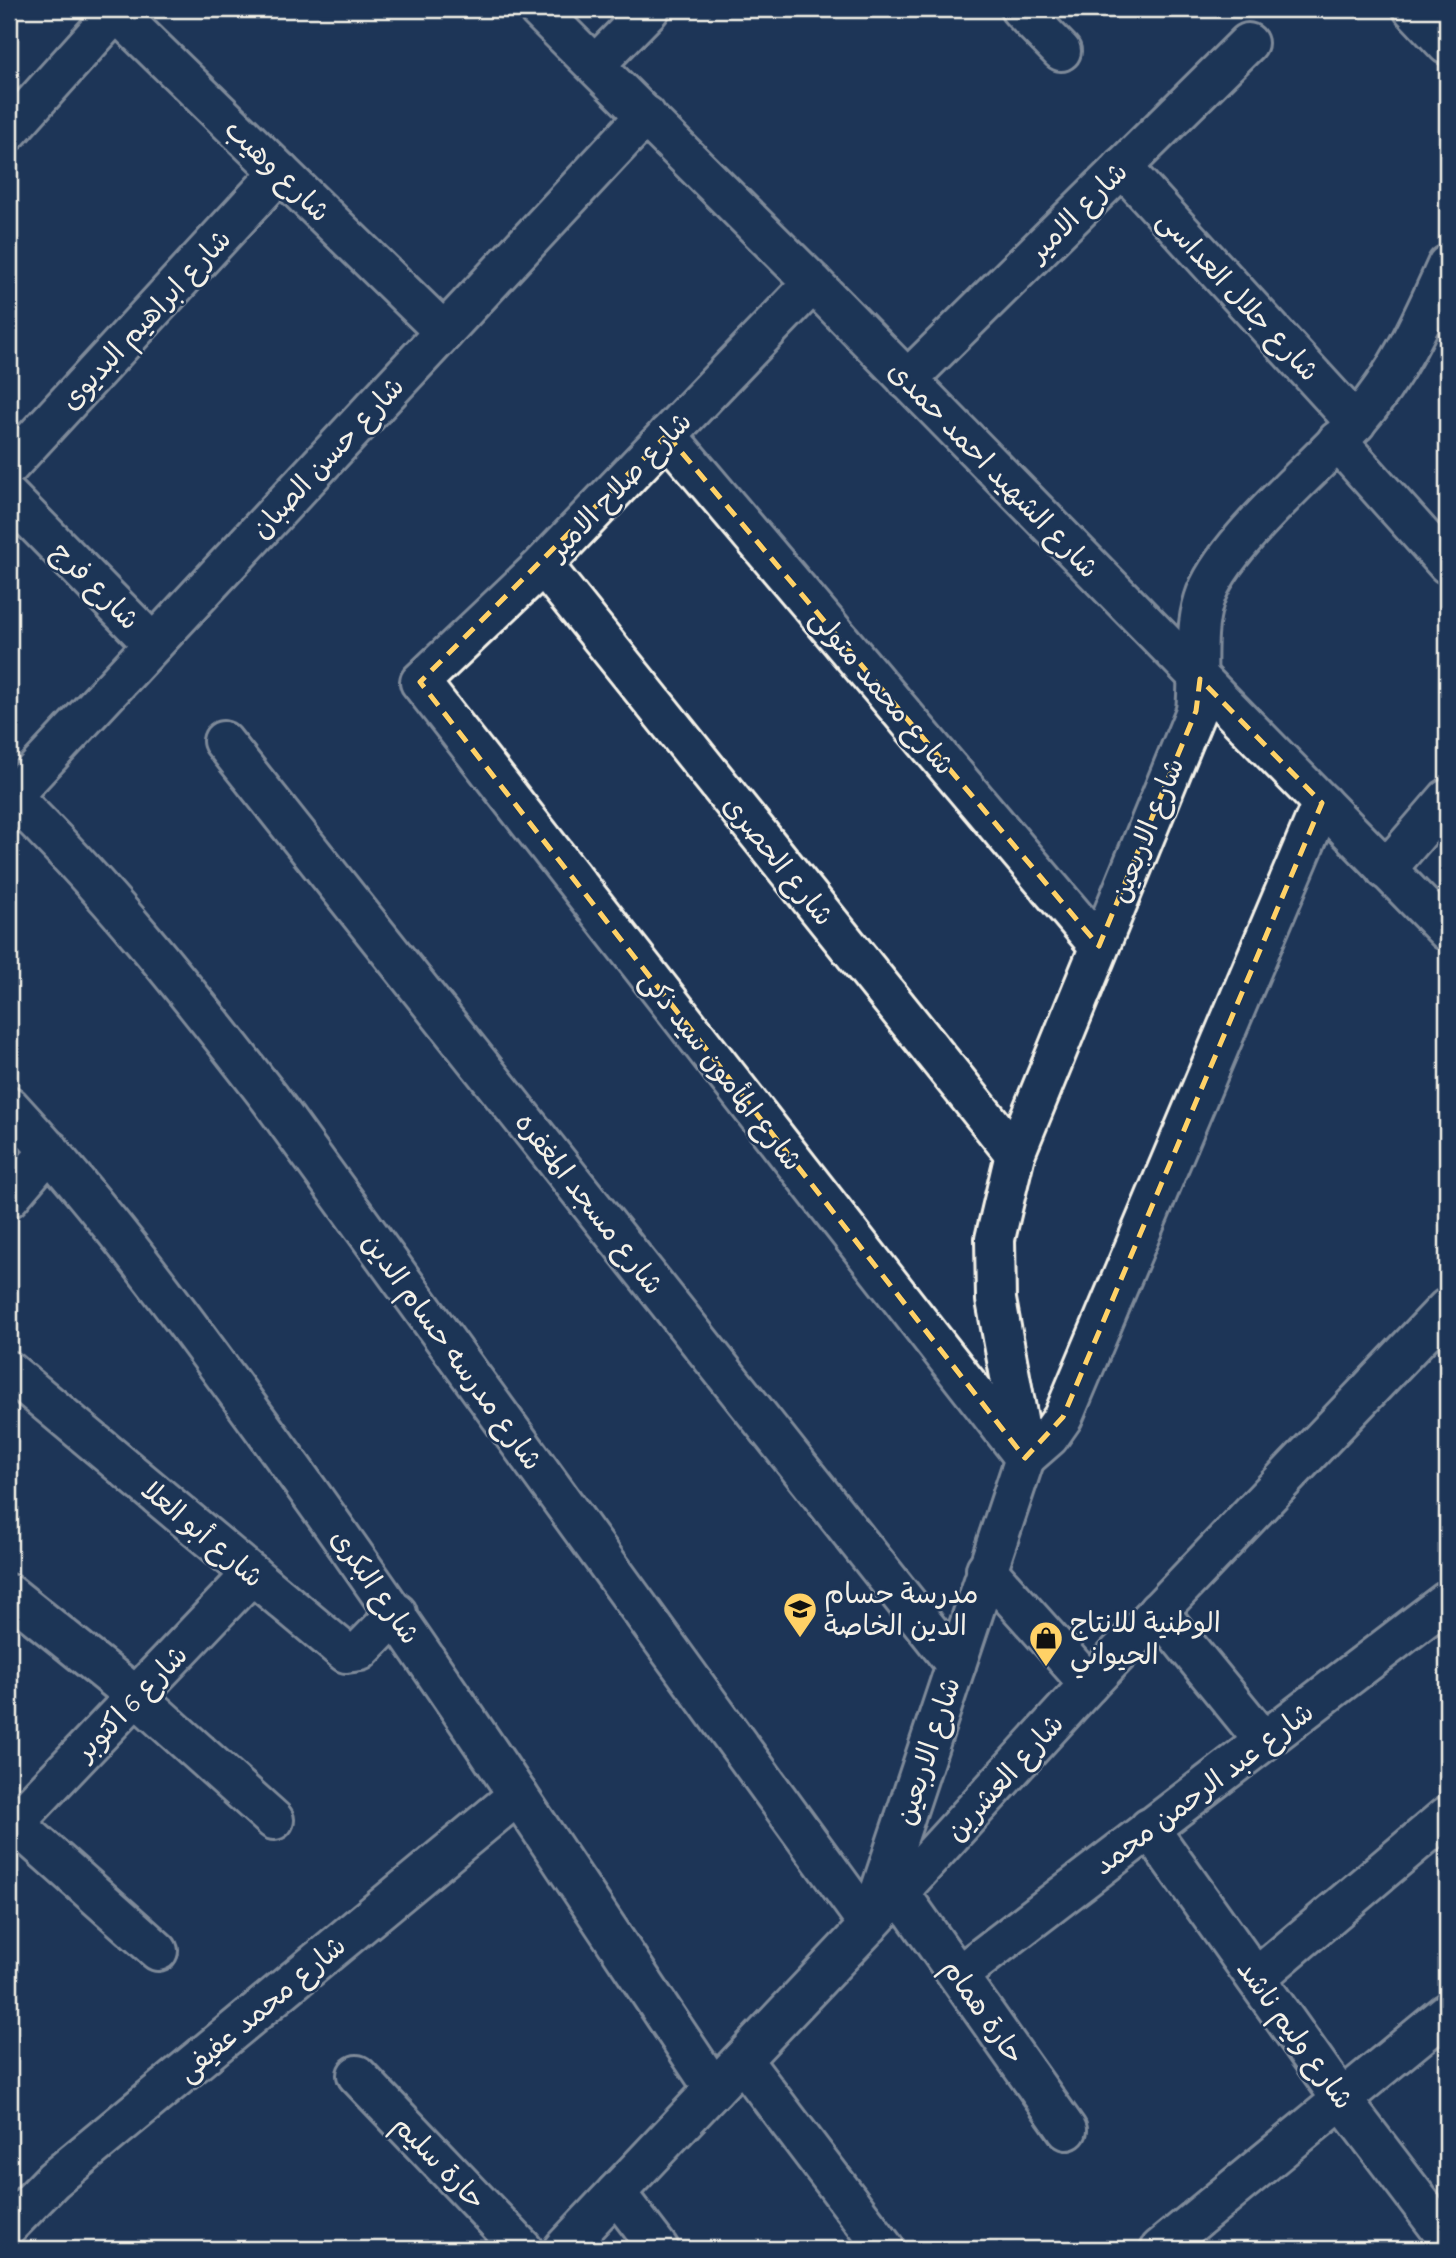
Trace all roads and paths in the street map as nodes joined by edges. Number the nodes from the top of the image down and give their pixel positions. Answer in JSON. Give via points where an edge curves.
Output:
{"nodes":[{"id":1,"x":538,"y":9,"type":"edge"},
{"id":2,"x":650,"y":9,"type":"edge"},
{"id":3,"x":1020,"y":9,"type":"edge"},
{"id":4,"x":1413,"y":9,"type":"edge"},
{"id":5,"x":115,"y":11,"type":"edge"},
{"id":6,"x":1248,"y":43,"type":"dead end"},
{"id":7,"x":1447,"y":45,"type":"edge"},
{"id":8,"x":1061,"y":51,"type":"dead end"},
{"id":9,"x":595,"y":65,"type":"junction"},
{"id":10,"x":646,"y":115,"type":"junction"},
{"id":11,"x":9,"y":131,"type":"edge"},
{"id":12,"x":1122,"y":167,"type":"junction"},
{"id":13,"x":280,"y":172,"type":"junction"},
{"id":14,"x":1447,"y":265,"type":"edge"},
{"id":15,"x":813,"y":283,"type":"junction"},
{"id":16,"x":1438,"y":317,"type":"edge"},
{"id":17,"x":444,"y":332,"type":"junction"},
{"id":18,"x":907,"y":380,"type":"junction"},
{"id":19,"x":1347,"y":432,"type":"junction"},
{"id":20,"x":667,"y":435,"type":"junction"},
{"id":21,"x":9,"y":466,"type":"edge"},
{"id":22,"x":9,"y":497,"type":"edge"},
{"id":23,"x":1447,"y":564,"type":"edge"},
{"id":24,"x":543,"y":565,"type":"junction"},
{"id":25,"x":153,"y":644,"type":"junction"},
{"id":26,"x":1200,"y":679,"type":"junction"},
{"id":27,"x":420,"y":682,"type":"joint"},
{"id":28,"x":223,"y":741,"type":"dead end"},
{"id":29,"x":10,"y":797,"type":"edge"},
{"id":30,"x":1447,"y":799,"type":"edge"},
{"id":31,"x":1322,"y":803,"type":"junction"},
{"id":32,"x":1386,"y":870,"type":"junction"},
{"id":33,"x":1447,"y":931,"type":"edge"},
{"id":34,"x":1098,"y":946,"type":"junction"},
{"id":35,"x":9,"y":1105,"type":"edge"},
{"id":36,"x":50,"y":1150,"type":"junction"},
{"id":37,"x":1015,"y":1154,"type":"junction"},
{"id":38,"x":9,"y":1198,"type":"edge"},
{"id":39,"x":1447,"y":1308,"type":"edge"},
{"id":40,"x":9,"y":1371,"type":"edge"},
{"id":41,"x":1025,"y":1458,"type":"junction"},
{"id":42,"x":986,"y":1569,"type":"junction"},
{"id":43,"x":252,"y":1574,"type":"junction"},
{"id":44,"x":9,"y":1594,"type":"edge"},
{"id":45,"x":1447,"y":1601,"type":"edge"},
{"id":46,"x":1158,"y":1611,"type":"junction"},
{"id":47,"x":397,"y":1614,"type":"junction"},
{"id":48,"x":956,"y":1665,"type":"junction"},
{"id":49,"x":1089,"y":1684,"type":"junction"},
{"id":50,"x":137,"y":1697,"type":"junction"},
{"id":51,"x":1264,"y":1741,"type":"junction"},
{"id":52,"x":518,"y":1795,"type":"junction"},
{"id":53,"x":1447,"y":1816,"type":"edge"},
{"id":54,"x":274,"y":1820,"type":"dead end"},
{"id":55,"x":10,"y":1826,"type":"edge"},
{"id":56,"x":1149,"y":1828,"type":"junction"},
{"id":57,"x":899,"y":1892,"type":"junction"},
{"id":58,"x":869,"y":1925,"type":"junction"},
{"id":59,"x":158,"y":1951,"type":"dead end"},
{"id":60,"x":959,"y":1975,"type":"junction"},
{"id":61,"x":1256,"y":1978,"type":"junction"},
{"id":62,"x":1447,"y":2013,"type":"edge"},
{"id":63,"x":742,"y":2060,"type":"junction"},
{"id":64,"x":357,"y":2076,"type":"dead end"},
{"id":65,"x":714,"y":2089,"type":"junction"},
{"id":66,"x":1342,"y":2100,"type":"junction"},
{"id":67,"x":1067,"y":2130,"type":"dead end"},
{"id":68,"x":616,"y":2193,"type":"junction"},
{"id":69,"x":1442,"y":2218,"type":"edge"},
{"id":70,"x":9,"y":2225,"type":"edge"},
{"id":71,"x":523,"y":2249,"type":"edge"},
{"id":72,"x":563,"y":2249,"type":"edge"},
{"id":73,"x":659,"y":2249,"type":"edge"},
{"id":74,"x":886,"y":2249,"type":"edge"},
{"id":75,"x":1160,"y":2249,"type":"edge"}],
"edges":[{"from":1,"to":9,"type":"street","name":"شارع الشهيد احمد حمدى"},
{"from":2,"to":9,"type":"street"},
{"from":3,"to":8,"type":"street"},
{"from":4,"to":7,"type":"street"},
{"from":5,"to":11,"type":"street"},
{"from":5,"to":13,"type":"street","name":"شارع وهيب"},
{"from":6,"to":12,"type":"street","name":"شارع الامير"},
{"from":9,"to":10,"type":"street","name":"شارع الشهيد احمد حمدى"},
{"from":10,"to":15,"type":"street","name":"شارع الشهيد احمد حمدى"},
{"from":10,"to":17,"type":"street","name":"شارع حسن الصبان"},
{"from":12,"to":18,"type":"street","name":"شارع الامير"},
{"from":12,"to":19,"type":"street","name":"شارع جلال العداسى"},
{"from":13,"to":17,"type":"street","name":"شارع وهيب"},
{"from":13,"to":21,"type":"street","name":"شارع ابراهيم البديوى"},
{"from":14,"to":16,"type":"street","name":"شارع الاربعين"},
{"from":15,"to":18,"type":"street","name":"شارع الشهيد احمد حمدى"},
{"from":15,"to":20,"type":"street","name":"شارع صلاح الامير"},
{"from":16,"to":19,"type":"street","name":"شارع الاربعين"},
{"from":17,"to":25,"type":"street","name":"شارع حسن الصبان"},
{"from":18,"to":26,"type":"street","name":"شارع الشهيد احمد حمدى"},
{"from":19,"to":23,"type":"street","name":"شارع جلال العداسى"},
{"from":19,"to":26,"type":"street","name":"شارع الاربعين","via":[[1230,555],[1204,599],[1198,639]]},
{"from":20,"to":24,"type":"street","name":"شارع صلاح الامير"},
{"from":20,"to":34,"type":"street","name":"شارع محمد متولى"},
{"from":22,"to":25,"type":"street","name":"شارع فرج"},
{"from":24,"to":27,"type":"street","name":"شارع صلاح الامير"},
{"from":24,"to":37,"type":"street","name":"شارع الحصرى"},
{"from":25,"to":29,"type":"street","name":"شارع حسن الصبان"},
{"from":26,"to":31,"type":"street","name":"شارع الشهيد احمد حمدى"},
{"from":26,"to":34,"type":"street","name":"شارع الاربعين","via":[[1196,711]]},
{"from":27,"to":41,"type":"street","name":"شارع المأمون سيد ذكى"},
{"from":28,"to":48,"type":"street","name":"شارع مسجد المغفره"},
{"from":29,"to":58,"type":"street","name":"شارع مدرسه حسام الدين","via":[[97,883],[269,1097]]},
{"from":30,"to":32,"type":"street"},
{"from":31,"to":32,"type":"street","name":"شارع الشهيد احمد حمدى"},
{"from":31,"to":41,"type":"street","name":"شارع الاربعين","via":[[1063,1417]]},
{"from":32,"to":33,"type":"street","name":"شارع الشهيد احمد حمدى"},
{"from":34,"to":37,"type":"street","name":"شارع الاربعين"},
{"from":35,"to":36,"type":"street","name":"شارع البكرى"},
{"from":36,"to":38,"type":"street"},
{"from":36,"to":47,"type":"street","name":"شارع البكرى","via":[[154,1278]]},
{"from":37,"to":41,"type":"street","name":"شارع الاربعين","via":[[995,1239],[996,1300]]},
{"from":39,"to":46,"type":"street","name":"شارع العشرين"},
{"from":40,"to":43,"type":"street","name":"شارع أبو العلا"},
{"from":41,"to":42,"type":"street","name":"شارع الاربعين"},
{"from":42,"to":48,"type":"street","name":"شارع الاربعين"},
{"from":42,"to":49,"type":"street"},
{"from":43,"to":47,"type":"street","name":"شارع أبو العلا","via":[[346,1653],[360,1651]]},
{"from":43,"to":50,"type":"street","name":"شارع 6 اكتوبر"},
{"from":44,"to":50,"type":"street"},
{"from":45,"to":51,"type":"street","name":"شارع عبد الرحمن محمد"},
{"from":46,"to":49,"type":"street","name":"شارع العشرين"},
{"from":46,"to":51,"type":"street"},
{"from":47,"to":52,"type":"street","name":"شارع البكرى"},
{"from":48,"to":58,"type":"street","name":"شارع الاربعين"},
{"from":49,"to":57,"type":"street","name":"شارع العشرين"},
{"from":50,"to":54,"type":"street"},
{"from":50,"to":55,"type":"street","name":"شارع 6 اكتوبر"},
{"from":51,"to":56,"type":"street","name":"شارع عبد الرحمن محمد"},
{"from":52,"to":65,"type":"street","name":"شارع البكرى"},
{"from":52,"to":70,"type":"street","name":"شارع محمد عفيفى","via":[[53,2180]]},
{"from":53,"to":61,"type":"street"},
{"from":55,"to":59,"type":"street","via":[[30,1837]]},
{"from":56,"to":60,"type":"street","name":"شارع عبد الرحمن محمد"},
{"from":56,"to":61,"type":"street","name":"شارع وليم ناشد"},
{"from":57,"to":58,"type":"street","name":"شارع العشرين"},
{"from":57,"to":60,"type":"street","name":"حارة همام"},
{"from":58,"to":63,"type":"street","name":"شارع العشرين"},
{"from":60,"to":67,"type":"street","name":"حارة همام"},
{"from":61,"to":66,"type":"street","name":"شارع وليم ناشد"},
{"from":62,"to":66,"type":"street"},
{"from":63,"to":65,"type":"street","name":"شارع العشرين"},
{"from":63,"to":74,"type":"street"},
{"from":64,"to":71,"type":"street","name":"حارة سليم"},
{"from":65,"to":68,"type":"street","name":"شارع العشرين"},
{"from":66,"to":69,"type":"street","name":"شارع وليم ناشد"},
{"from":66,"to":75,"type":"street"},
{"from":68,"to":72,"type":"street","name":"شارع العشرين"},
{"from":68,"to":73,"type":"street"}]}
